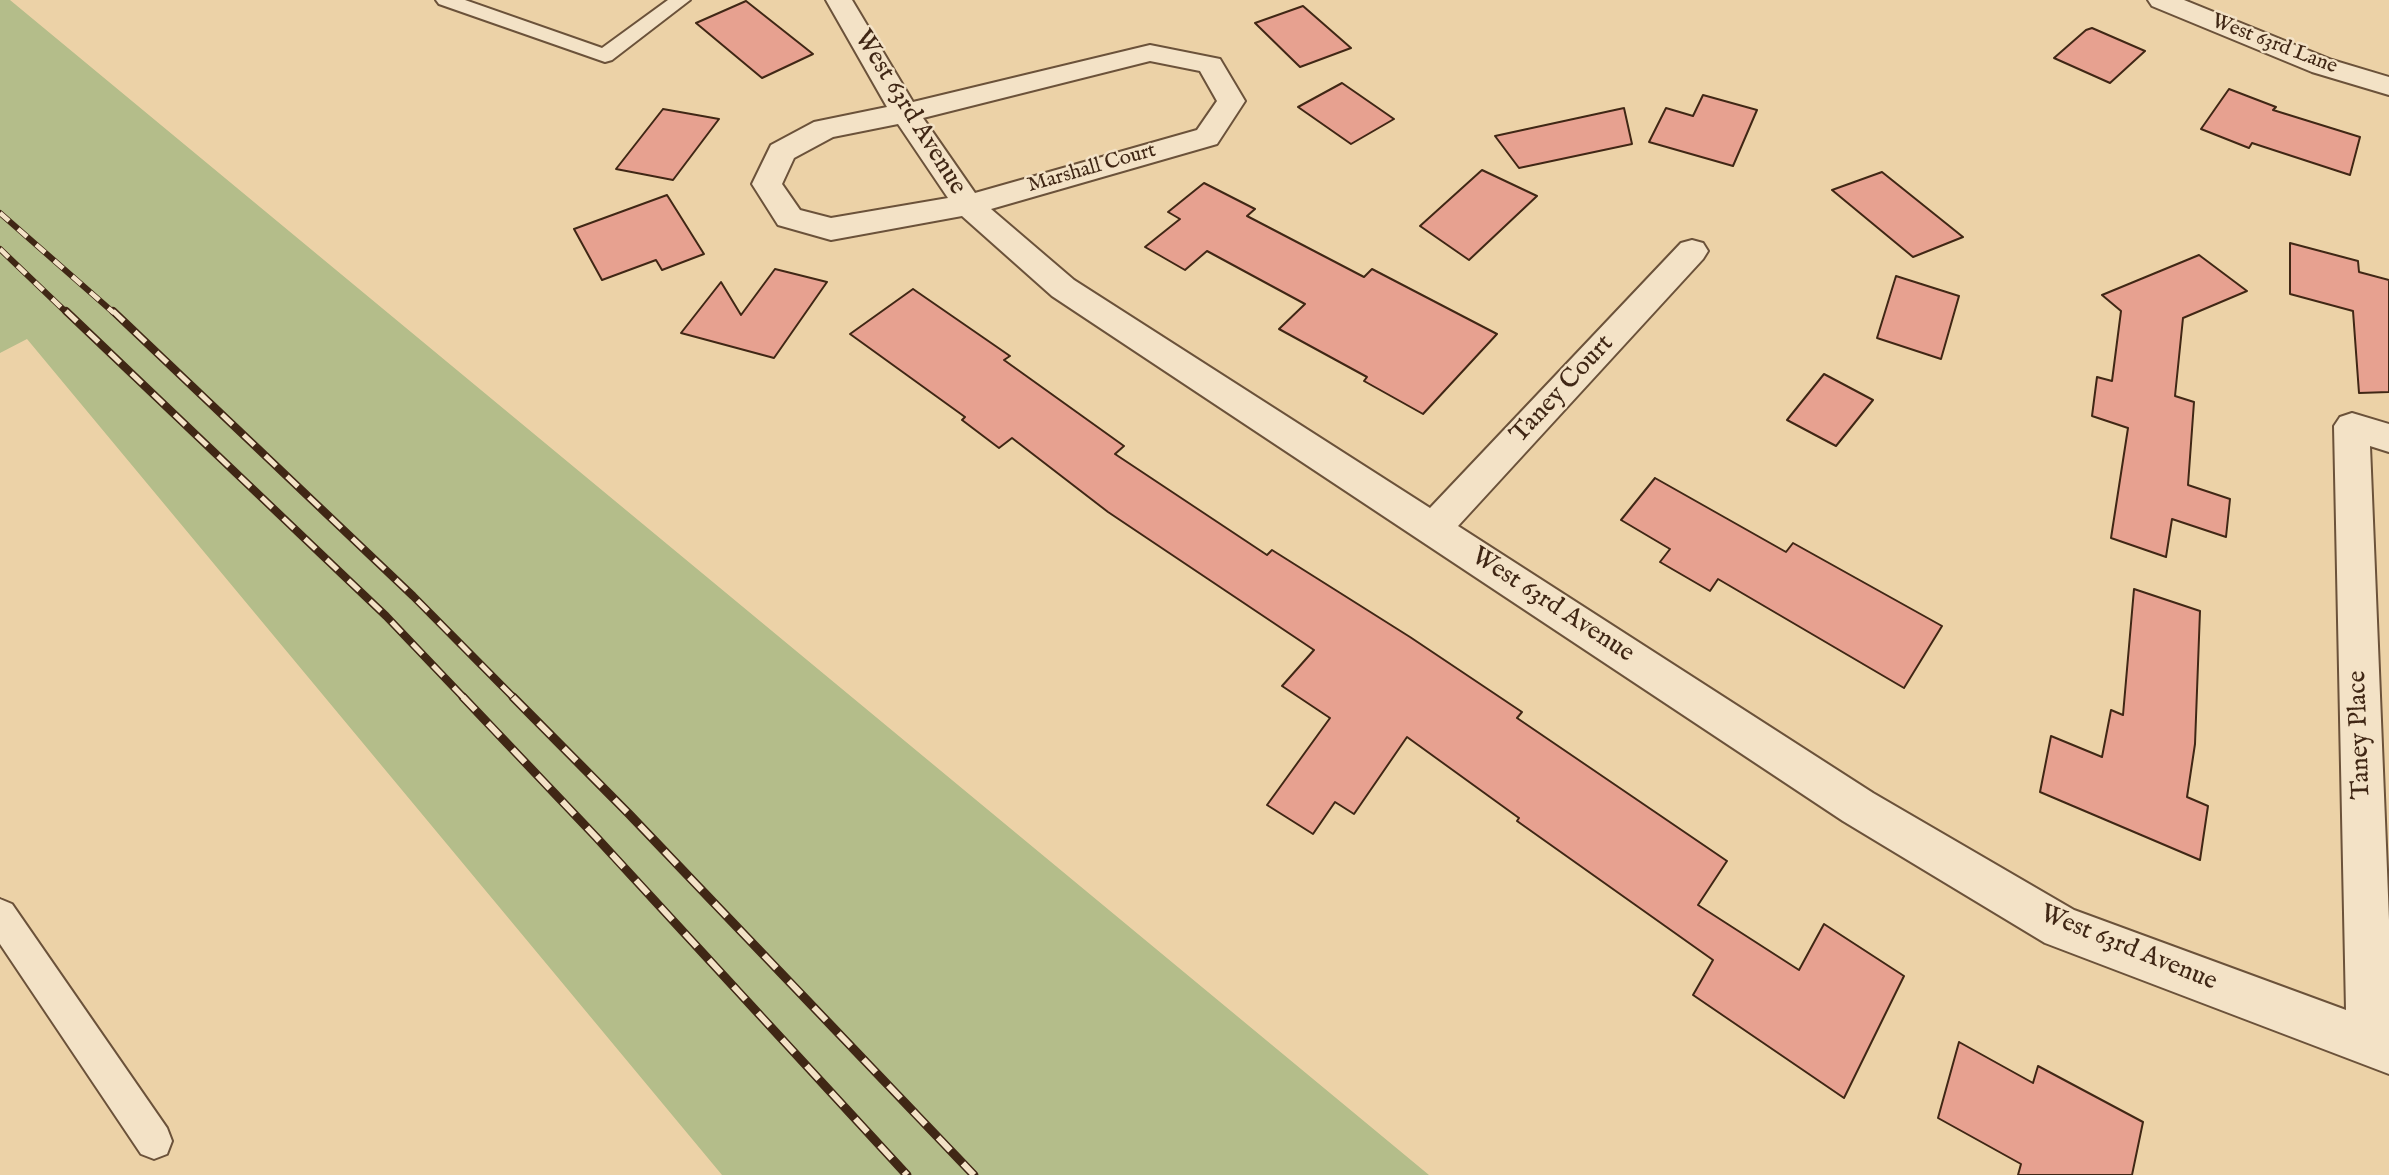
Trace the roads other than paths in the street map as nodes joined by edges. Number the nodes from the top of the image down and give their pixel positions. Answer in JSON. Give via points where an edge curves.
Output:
{"nodes":[{"id":1,"x":446,"y":0,"type":"edge"},
{"id":2,"x":680,"y":0,"type":"edge"},
{"id":3,"x":839,"y":0,"type":"edge"},
{"id":4,"x":2161,"y":0,"type":"edge"},
{"id":5,"x":2389,"y":86,"type":"edge"},
{"id":6,"x":905,"y":113,"type":"junction"},
{"id":7,"x":968,"y":205,"type":"junction"},
{"id":8,"x":1692,"y":251,"type":"dead end"},
{"id":9,"x":2370,"y":432,"type":"edge"},
{"id":10,"x":1433,"y":529,"type":"junction"},
{"id":11,"x":0,"y":915,"type":"edge"},
{"id":12,"x":2380,"y":1047,"type":"edge"},
{"id":13,"x":154,"y":1141,"type":"dead end"}],
"edges":[{"from":1,"to":2,"type":"lane","via":[[605,56]]},
{"from":3,"to":6,"type":"street","name":"West 63rd Avenue"},
{"from":4,"to":5,"type":"street","name":"West 63rd Lane","via":[[2322,66]]},
{"from":6,"to":7,"type":"street","name":"West 63rd Avenue"},
{"from":6,"to":7,"type":"street","name":"Marshall Court","via":[[824,129],[782,152],[767,184],[789,218],[831,229]]},
{"from":6,"to":7,"type":"street","name":"Marshall Court","via":[[1150,53],[1210,65],[1231,101],[1207,136]]},
{"from":7,"to":10,"type":"street","name":"West 63rd Avenue","via":[[1063,288]]},
{"from":8,"to":10,"type":"street","name":"Taney Court"},
{"from":9,"to":12,"type":"street","name":"Taney Place"},
{"from":10,"to":12,"type":"street","name":"West 63rd Avenue","via":[[1858,807],[2061,927]]},
{"from":11,"to":13,"type":"lane"}]}
